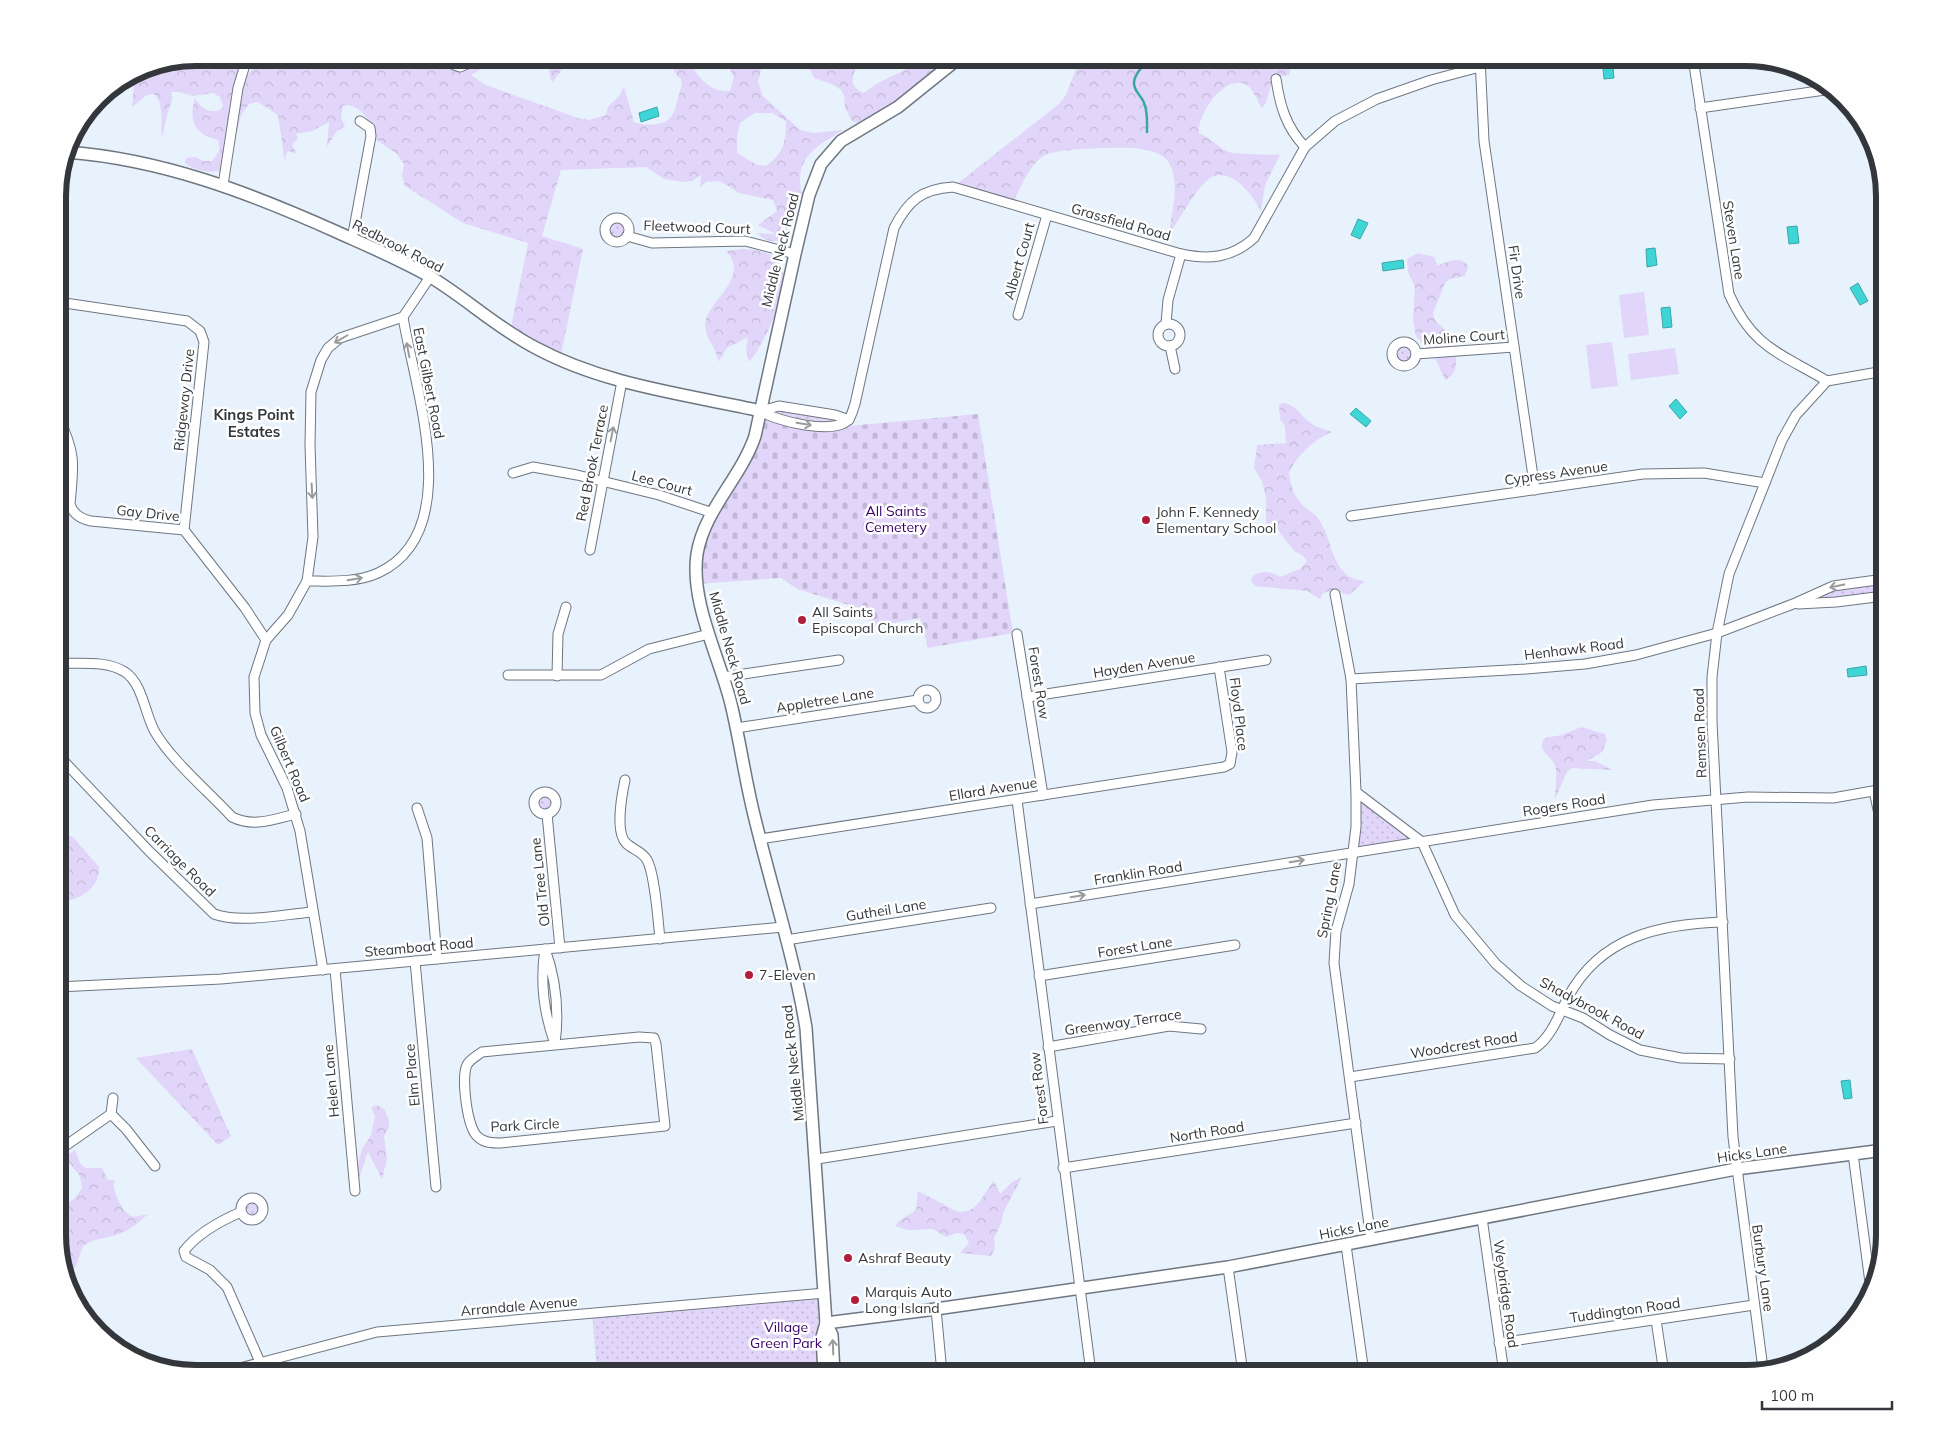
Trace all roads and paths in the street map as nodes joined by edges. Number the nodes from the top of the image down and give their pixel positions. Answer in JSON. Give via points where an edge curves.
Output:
{"nodes":[{"id":1,"x":245,"y":66,"type":"edge"},
{"id":2,"x":948,"y":66,"type":"edge"},
{"id":3,"x":1469,"y":66,"type":"edge"},
{"id":4,"x":1480,"y":66,"type":"edge"},
{"id":5,"x":1694,"y":66,"type":"edge"},
{"id":6,"x":1276,"y":79,"type":"dead end"},
{"id":7,"x":1821,"y":91,"type":"edge"},
{"id":8,"x":1700,"y":108,"type":"junction"},
{"id":9,"x":360,"y":121,"type":"dead end"},
{"id":10,"x":1304,"y":147,"type":"junction"},
{"id":11,"x":74,"y":153,"type":"edge"},
{"id":12,"x":223,"y":185,"type":"junction"},
{"id":13,"x":1048,"y":215,"type":"junction"},
{"id":14,"x":627,"y":236,"type":"dead end"},
{"id":15,"x":352,"y":239,"type":"junction"},
{"id":16,"x":794,"y":254,"type":"junction"},
{"id":17,"x":1181,"y":254,"type":"junction"},
{"id":18,"x":430,"y":276,"type":"junction"},
{"id":19,"x":67,"y":303,"type":"edge"},
{"id":20,"x":1018,"y":315,"type":"dead end"},
{"id":21,"x":403,"y":317,"type":"junction"},
{"id":22,"x":1166,"y":324,"type":"junction"},
{"id":23,"x":1170,"y":346,"type":"junction"},
{"id":24,"x":1514,"y":347,"type":"junction"},
{"id":25,"x":1416,"y":354,"type":"dead end"},
{"id":26,"x":1175,"y":369,"type":"dead end"},
{"id":27,"x":1876,"y":372,"type":"edge"},
{"id":28,"x":622,"y":381,"type":"junction"},
{"id":29,"x":1826,"y":381,"type":"junction"},
{"id":30,"x":761,"y":411,"type":"junction"},
{"id":31,"x":849,"y":420,"type":"junction"},
{"id":32,"x":67,"y":435,"type":"edge"},
{"id":33,"x":513,"y":473,"type":"dead end"},
{"id":34,"x":603,"y":482,"type":"junction"},
{"id":35,"x":1765,"y":483,"type":"junction"},
{"id":36,"x":1534,"y":490,"type":"junction"},
{"id":37,"x":714,"y":513,"type":"junction"},
{"id":38,"x":1351,"y":516,"type":"dead end"},
{"id":39,"x":184,"y":530,"type":"junction"},
{"id":40,"x":590,"y":550,"type":"dead end"},
{"id":41,"x":1876,"y":580,"type":"edge"},
{"id":42,"x":307,"y":582,"type":"junction"},
{"id":43,"x":1335,"y":594,"type":"dead end"},
{"id":44,"x":1876,"y":597,"type":"edge"},
{"id":45,"x":1793,"y":604,"type":"junction"},
{"id":46,"x":566,"y":607,"type":"dead end"},
{"id":47,"x":1716,"y":633,"type":"junction"},
{"id":48,"x":709,"y":634,"type":"junction"},
{"id":49,"x":1017,"y":634,"type":"dead end"},
{"id":50,"x":266,"y":640,"type":"junction"},
{"id":51,"x":839,"y":660,"type":"dead end"},
{"id":52,"x":1266,"y":660,"type":"dead end"},
{"id":53,"x":67,"y":663,"type":"edge"},
{"id":54,"x":1219,"y":667,"type":"junction"},
{"id":55,"x":508,"y":675,"type":"dead end"},
{"id":56,"x":557,"y":676,"type":"junction"},
{"id":57,"x":723,"y":677,"type":"junction"},
{"id":58,"x":1351,"y":679,"type":"junction"},
{"id":59,"x":1027,"y":697,"type":"junction"},
{"id":60,"x":918,"y":700,"type":"dead end"},
{"id":61,"x":736,"y":728,"type":"junction"},
{"id":62,"x":67,"y":764,"type":"edge"},
{"id":63,"x":1230,"y":764,"type":"joint"},
{"id":64,"x":625,"y":780,"type":"dead end"},
{"id":65,"x":1874,"y":791,"type":"joint"},
{"id":66,"x":1356,"y":792,"type":"junction"},
{"id":67,"x":1043,"y":796,"type":"junction"},
{"id":68,"x":1017,"y":800,"type":"junction"},
{"id":69,"x":1717,"y":800,"type":"junction"},
{"id":70,"x":1876,"y":800,"type":"edge"},
{"id":71,"x":417,"y":808,"type":"dead end"},
{"id":72,"x":296,"y":814,"type":"junction"},
{"id":73,"x":547,"y":814,"type":"dead end"},
{"id":74,"x":760,"y":839,"type":"junction"},
{"id":75,"x":1422,"y":842,"type":"junction"},
{"id":76,"x":1352,"y":852,"type":"junction"},
{"id":77,"x":1249,"y":869,"type":"joint"},
{"id":78,"x":1030,"y":904,"type":"junction"},
{"id":79,"x":991,"y":908,"type":"dead end"},
{"id":80,"x":313,"y":912,"type":"junction"},
{"id":81,"x":1723,"y":922,"type":"junction"},
{"id":82,"x":783,"y":927,"type":"junction"},
{"id":83,"x":660,"y":939,"type":"junction"},
{"id":84,"x":786,"y":940,"type":"junction"},
{"id":85,"x":1235,"y":945,"type":"dead end"},
{"id":86,"x":560,"y":948,"type":"junction"},
{"id":87,"x":545,"y":950,"type":"junction"},
{"id":88,"x":437,"y":959,"type":"junction"},
{"id":89,"x":415,"y":961,"type":"junction"},
{"id":90,"x":335,"y":969,"type":"junction"},
{"id":91,"x":323,"y":970,"type":"junction"},
{"id":92,"x":1040,"y":976,"type":"junction"},
{"id":93,"x":67,"y":987,"type":"edge"},
{"id":94,"x":1562,"y":1009,"type":"junction"},
{"id":95,"x":1201,"y":1029,"type":"dead end"},
{"id":96,"x":556,"y":1044,"type":"junction"},
{"id":97,"x":1048,"y":1047,"type":"junction"},
{"id":98,"x":1730,"y":1059,"type":"junction"},
{"id":99,"x":1350,"y":1077,"type":"junction"},
{"id":100,"x":113,"y":1098,"type":"dead end"},
{"id":101,"x":111,"y":1114,"type":"junction"},
{"id":102,"x":1057,"y":1121,"type":"junction"},
{"id":103,"x":1356,"y":1123,"type":"junction"},
{"id":104,"x":67,"y":1145,"type":"edge"},
{"id":105,"x":1876,"y":1151,"type":"edge"},
{"id":106,"x":1853,"y":1154,"type":"junction"},
{"id":107,"x":817,"y":1159,"type":"junction"},
{"id":108,"x":155,"y":1166,"type":"dead end"},
{"id":109,"x":1063,"y":1168,"type":"junction"},
{"id":110,"x":1736,"y":1169,"type":"junction"},
{"id":111,"x":436,"y":1187,"type":"dead end"},
{"id":112,"x":355,"y":1191,"type":"dead end"},
{"id":113,"x":241,"y":1212,"type":"dead end"},
{"id":114,"x":1482,"y":1218,"type":"junction"},
{"id":115,"x":1371,"y":1240,"type":"junction"},
{"id":116,"x":1346,"y":1245,"type":"junction"},
{"id":117,"x":1228,"y":1267,"type":"junction"},
{"id":118,"x":1870,"y":1274,"type":"edge"},
{"id":119,"x":1079,"y":1289,"type":"junction"},
{"id":120,"x":825,"y":1293,"type":"junction"},
{"id":121,"x":1754,"y":1306,"type":"junction"},
{"id":122,"x":936,"y":1309,"type":"junction"},
{"id":123,"x":1656,"y":1320,"type":"junction"},
{"id":124,"x":826,"y":1323,"type":"junction"},
{"id":125,"x":1499,"y":1342,"type":"junction"},
{"id":126,"x":260,"y":1362,"type":"junction"},
{"id":127,"x":1762,"y":1364,"type":"edge"},
{"id":128,"x":250,"y":1365,"type":"edge"},
{"id":129,"x":824,"y":1365,"type":"edge"},
{"id":130,"x":834,"y":1365,"type":"edge"},
{"id":131,"x":941,"y":1365,"type":"edge"},
{"id":132,"x":1089,"y":1365,"type":"edge"},
{"id":133,"x":1242,"y":1365,"type":"edge"},
{"id":134,"x":1363,"y":1365,"type":"edge"},
{"id":135,"x":1503,"y":1365,"type":"edge"},
{"id":136,"x":1663,"y":1365,"type":"edge"}],
"edges":[{"from":1,"to":12,"type":"street","via":[[238,88]]},
{"from":2,"to":16,"type":"main road","name":"Middle Neck Road","via":[[898,107],[841,141],[832,150],[814,177]]},
{"from":3,"to":10,"type":"street","name":"Grassfield Road","via":[[1377,99],[1335,121]]},
{"from":4,"to":24,"type":"street","name":"Fir Drive","via":[[1484,141]]},
{"from":5,"to":8,"type":"street","name":"Steven Lane"},
{"from":6,"to":10,"type":"street","via":[[1286,122]]},
{"from":7,"to":8,"type":"street"},
{"from":8,"to":29,"type":"street","name":"Steven Lane","via":[[1726,280],[1736,310],[1746,327],[1768,348]]},
{"from":9,"to":15,"type":"street","via":[[370,128],[371,136]]},
{"from":10,"to":17,"type":"street","name":"Grassfield Road","via":[[1261,228],[1247,244],[1220,257]]},
{"from":11,"to":12,"type":"main road","name":"Redbrook Road","via":[[135,160]]},
{"from":12,"to":15,"type":"main road","name":"Redbrook Road","via":[[268,201]]},
{"from":13,"to":17,"type":"street","name":"Grassfield Road"},
{"from":13,"to":20,"type":"street","name":"Albert Court"},
{"from":13,"to":31,"type":"street","name":"Grassfield Road","via":[[953,188],[930,191],[917,197],[904,210],[894,228]]},
{"from":14,"to":16,"type":"street","name":"Fleetwood Court","via":[[652,243],[745,241]]},
{"from":15,"to":18,"type":"main road","name":"Redbrook Road"},
{"from":16,"to":30,"type":"main road","name":"Middle Neck Road"},
{"from":17,"to":22,"type":"street","via":[[1168,300]]},
{"from":18,"to":21,"type":"street"},
{"from":18,"to":28,"type":"main road","name":"Redbrook Road","via":[[535,348],[595,374]]},
{"from":19,"to":39,"type":"street","name":"Ridgeway Drive","via":[[186,321],[200,331],[204,342]]},
{"from":21,"to":42,"type":"street","one_way":true,"via":[[340,338],[328,348],[316,374],[310,409],[313,537]]},
{"from":42,"to":21,"type":"street","name":"East Gilbert Road","one_way":true,"via":[[356,580],[378,573],[406,552],[418,533],[427,488],[427,436]]},
{"from":22,"to":23,"type":"street","via":[[1158,331],[1158,339]]},
{"from":22,"to":23,"type":"street","via":[[1173,325],[1179,333],[1176,343]]},
{"from":23,"to":26,"type":"street"},
{"from":24,"to":25,"type":"street","name":"Moline Court"},
{"from":24,"to":36,"type":"street","name":"Fir Drive"},
{"from":27,"to":29,"type":"street"},
{"from":28,"to":30,"type":"main road","name":"Redbrook Road"},
{"from":34,"to":28,"type":"street","name":"Red Brook Terrace","one_way":true},
{"from":29,"to":35,"type":"street","name":"Remsen Road","via":[[1796,415]]},
{"from":30,"to":31,"type":"street","via":[[779,406]]},
{"from":30,"to":31,"type":"street","one_way":true,"via":[[770,417],[824,427],[838,426]]},
{"from":30,"to":37,"type":"main road","name":"Middle Neck Road","via":[[751,450]]},
{"from":32,"to":39,"type":"street","name":"Gay Drive","via":[[73,457],[72,510],[91,521]]},
{"from":33,"to":34,"type":"street","name":"Lee Court","via":[[538,468]]},
{"from":34,"to":37,"type":"street","name":"Lee Court","via":[[659,495]]},
{"from":34,"to":40,"type":"street","name":"Red Brook Terrace"},
{"from":35,"to":36,"type":"street","name":"Cypress Avenue","via":[[1704,473],[1662,472]]},
{"from":35,"to":47,"type":"street","name":"Remsen Road","via":[[1729,574]]},
{"from":36,"to":38,"type":"street","name":"Cypress Avenue"},
{"from":37,"to":48,"type":"main road","name":"Middle Neck Road","via":[[702,534],[696,568]]},
{"from":39,"to":50,"type":"street","name":"Gay Drive"},
{"from":41,"to":45,"type":"street","name":"Henhawk Road","one_way":true,"via":[[1833,586]]},
{"from":42,"to":50,"type":"street","name":"Gilbert Road","via":[[288,615]]},
{"from":43,"to":58,"type":"street","name":"Spring Lane"},
{"from":44,"to":45,"type":"street","name":"Henhawk Road"},
{"from":45,"to":47,"type":"street","name":"Henhawk Road"},
{"from":46,"to":56,"type":"street","via":[[558,634]]},
{"from":47,"to":58,"type":"street","name":"Henhawk Road","via":[[1636,655],[1585,664]]},
{"from":47,"to":69,"type":"street","name":"Remsen Road","via":[[1712,677]]},
{"from":48,"to":56,"type":"street","via":[[649,649],[601,675]]},
{"from":48,"to":57,"type":"main road","name":"Middle Neck Road"},
{"from":49,"to":59,"type":"street","name":"Forest Row"},
{"from":50,"to":72,"type":"street","name":"Gilbert Road","via":[[254,676],[255,713],[261,735]]},
{"from":51,"to":57,"type":"street"},
{"from":52,"to":54,"type":"street","name":"Hayden Avenue"},
{"from":53,"to":72,"type":"street","via":[[116,667],[127,673],[134,681],[149,721],[165,746],[232,817],[258,823]]},
{"from":54,"to":59,"type":"street","name":"Hayden Avenue"},
{"from":54,"to":63,"type":"street","name":"Floyd Place","via":[[1232,752]]},
{"from":55,"to":56,"type":"street"},
{"from":57,"to":61,"type":"main road","name":"Middle Neck Road"},
{"from":58,"to":66,"type":"street","name":"Spring Lane"},
{"from":59,"to":67,"type":"street","name":"Forest Row"},
{"from":60,"to":61,"type":"street","name":"Appletree Lane"},
{"from":61,"to":74,"type":"main road","name":"Middle Neck Road"},
{"from":62,"to":80,"type":"street","name":"Carriage Road","via":[[214,914],[238,918]]},
{"from":63,"to":67,"type":"street","name":"Ellard Avenue","via":[[1224,768]]},
{"from":64,"to":83,"type":"street","via":[[620,803],[622,838],[648,861]]},
{"from":65,"to":69,"type":"street","name":"Rogers Road","via":[[1833,798]]},
{"from":65,"to":70,"type":"street"},
{"from":66,"to":75,"type":"street"},
{"from":66,"to":76,"type":"street","name":"Spring Lane"},
{"from":67,"to":68,"type":"street","name":"Ellard Avenue"},
{"from":68,"to":74,"type":"street","name":"Ellard Avenue"},
{"from":68,"to":78,"type":"street","name":"Forest Row"},
{"from":69,"to":75,"type":"street","name":"Rogers Road","via":[[1653,805]]},
{"from":69,"to":81,"type":"street","name":"Remsen Road"},
{"from":71,"to":88,"type":"street","via":[[427,838]]},
{"from":72,"to":80,"type":"street","name":"Gilbert Road"},
{"from":73,"to":86,"type":"street","name":"Old Tree Lane"},
{"from":74,"to":82,"type":"main road","name":"Middle Neck Road"},
{"from":75,"to":76,"type":"street","name":"Rogers Road"},
{"from":75,"to":94,"type":"street","name":"Shadybrook Road","via":[[1448,904],[1482,948],[1521,986]]},
{"from":77,"to":76,"type":"street","name":"Rogers Road","one_way":true},
{"from":76,"to":99,"type":"street","name":"Spring Lane","via":[[1349,884],[1334,947]]},
{"from":78,"to":77,"type":"street","name":"Franklin Road","one_way":true},
{"from":78,"to":92,"type":"street","name":"Forest Row"},
{"from":79,"to":84,"type":"street","name":"Gutheil Lane"},
{"from":80,"to":91,"type":"street","name":"Gilbert Road"},
{"from":81,"to":94,"type":"street","name":"Woodcrest Road","via":[[1670,926],[1629,939],[1582,975]]},
{"from":81,"to":98,"type":"street","name":"Remsen Road"},
{"from":82,"to":83,"type":"street","name":"Steamboat Road"},
{"from":82,"to":84,"type":"main road","name":"Middle Neck Road"},
{"from":83,"to":86,"type":"street","name":"Steamboat Road"},
{"from":84,"to":107,"type":"main road","name":"Middle Neck Road","via":[[806,1028]]},
{"from":85,"to":92,"type":"street","name":"Forest Lane"},
{"from":86,"to":87,"type":"street","name":"Steamboat Road"},
{"from":87,"to":88,"type":"street","name":"Steamboat Road"},
{"from":87,"to":96,"type":"street","via":[[552,969],[558,1024]]},
{"from":88,"to":89,"type":"street","name":"Steamboat Road"},
{"from":89,"to":90,"type":"street","name":"Steamboat Road"},
{"from":89,"to":111,"type":"street","name":"Elm Place"},
{"from":90,"to":91,"type":"street","name":"Steamboat Road"},
{"from":90,"to":112,"type":"street","name":"Helen Lane"},
{"from":91,"to":93,"type":"street","name":"Steamboat Road"},
{"from":92,"to":97,"type":"street","name":"Forest Row"},
{"from":94,"to":98,"type":"street","name":"Shadybrook Road","via":[[1640,1050],[1681,1058]]},
{"from":94,"to":99,"type":"street","name":"Woodcrest Road","via":[[1546,1038],[1535,1048]]},
{"from":95,"to":97,"type":"street","name":"Greenway Terrace","via":[[1169,1026]]},
{"from":96,"to":96,"type":"street","name":"Park Circle","via":[[490,1050],[471,1060],[465,1074],[467,1104],[471,1128],[478,1138],[500,1143],[665,1126],[654,1038]]},
{"from":97,"to":102,"type":"street","name":"Forest Row"},
{"from":98,"to":110,"type":"street","name":"Remsen Road"},
{"from":99,"to":103,"type":"street","name":"Spring Lane"},
{"from":100,"to":101,"type":"street"},
{"from":101,"to":104,"type":"street"},
{"from":101,"to":108,"type":"street"},
{"from":102,"to":107,"type":"street"},
{"from":102,"to":109,"type":"street","name":"Forest Row"},
{"from":103,"to":109,"type":"street","name":"North Road"},
{"from":103,"to":115,"type":"street","name":"Spring Lane"},
{"from":105,"to":106,"type":"main road","name":"Hicks Lane"},
{"from":106,"to":110,"type":"main road","name":"Hicks Lane"},
{"from":106,"to":118,"type":"street"},
{"from":107,"to":120,"type":"main road","name":"Middle Neck Road"},
{"from":109,"to":119,"type":"street","name":"Forest Row"},
{"from":110,"to":114,"type":"main road","name":"Hicks Lane"},
{"from":110,"to":121,"type":"street","name":"Burbury Lane"},
{"from":113,"to":126,"type":"street","via":[[216,1224],[184,1251],[186,1257],[210,1270],[227,1287]]},
{"from":114,"to":115,"type":"main road","name":"Hicks Lane"},
{"from":114,"to":125,"type":"street","name":"Weybridge Road"},
{"from":115,"to":116,"type":"main road","name":"Hicks Lane"},
{"from":116,"to":117,"type":"main road","name":"Hicks Lane"},
{"from":116,"to":134,"type":"street"},
{"from":117,"to":119,"type":"main road","name":"Hicks Lane"},
{"from":117,"to":133,"type":"street"},
{"from":119,"to":122,"type":"main road","name":"Hicks Lane"},
{"from":119,"to":132,"type":"street","name":"Forest Row"},
{"from":120,"to":124,"type":"main road","name":"Middle Neck Road"},
{"from":120,"to":126,"type":"street","name":"Arrandale Avenue","via":[[377,1332]]},
{"from":121,"to":123,"type":"street","name":"Tuddington Road"},
{"from":121,"to":127,"type":"street","name":"Burbury Lane"},
{"from":122,"to":124,"type":"main road","name":"Hicks Lane"},
{"from":122,"to":131,"type":"street"},
{"from":123,"to":125,"type":"street","name":"Tuddington Road"},
{"from":123,"to":136,"type":"street"},
{"from":124,"to":129,"type":"main road","name":"Middle Neck Road","via":[[822,1337]]},
{"from":130,"to":124,"type":"main road","name":"Middle Neck Road","one_way":true,"via":[[832,1335]]},
{"from":125,"to":135,"type":"street","name":"Weybridge Road"},
{"from":126,"to":128,"type":"street","name":"Arrandale Avenue"}]}
